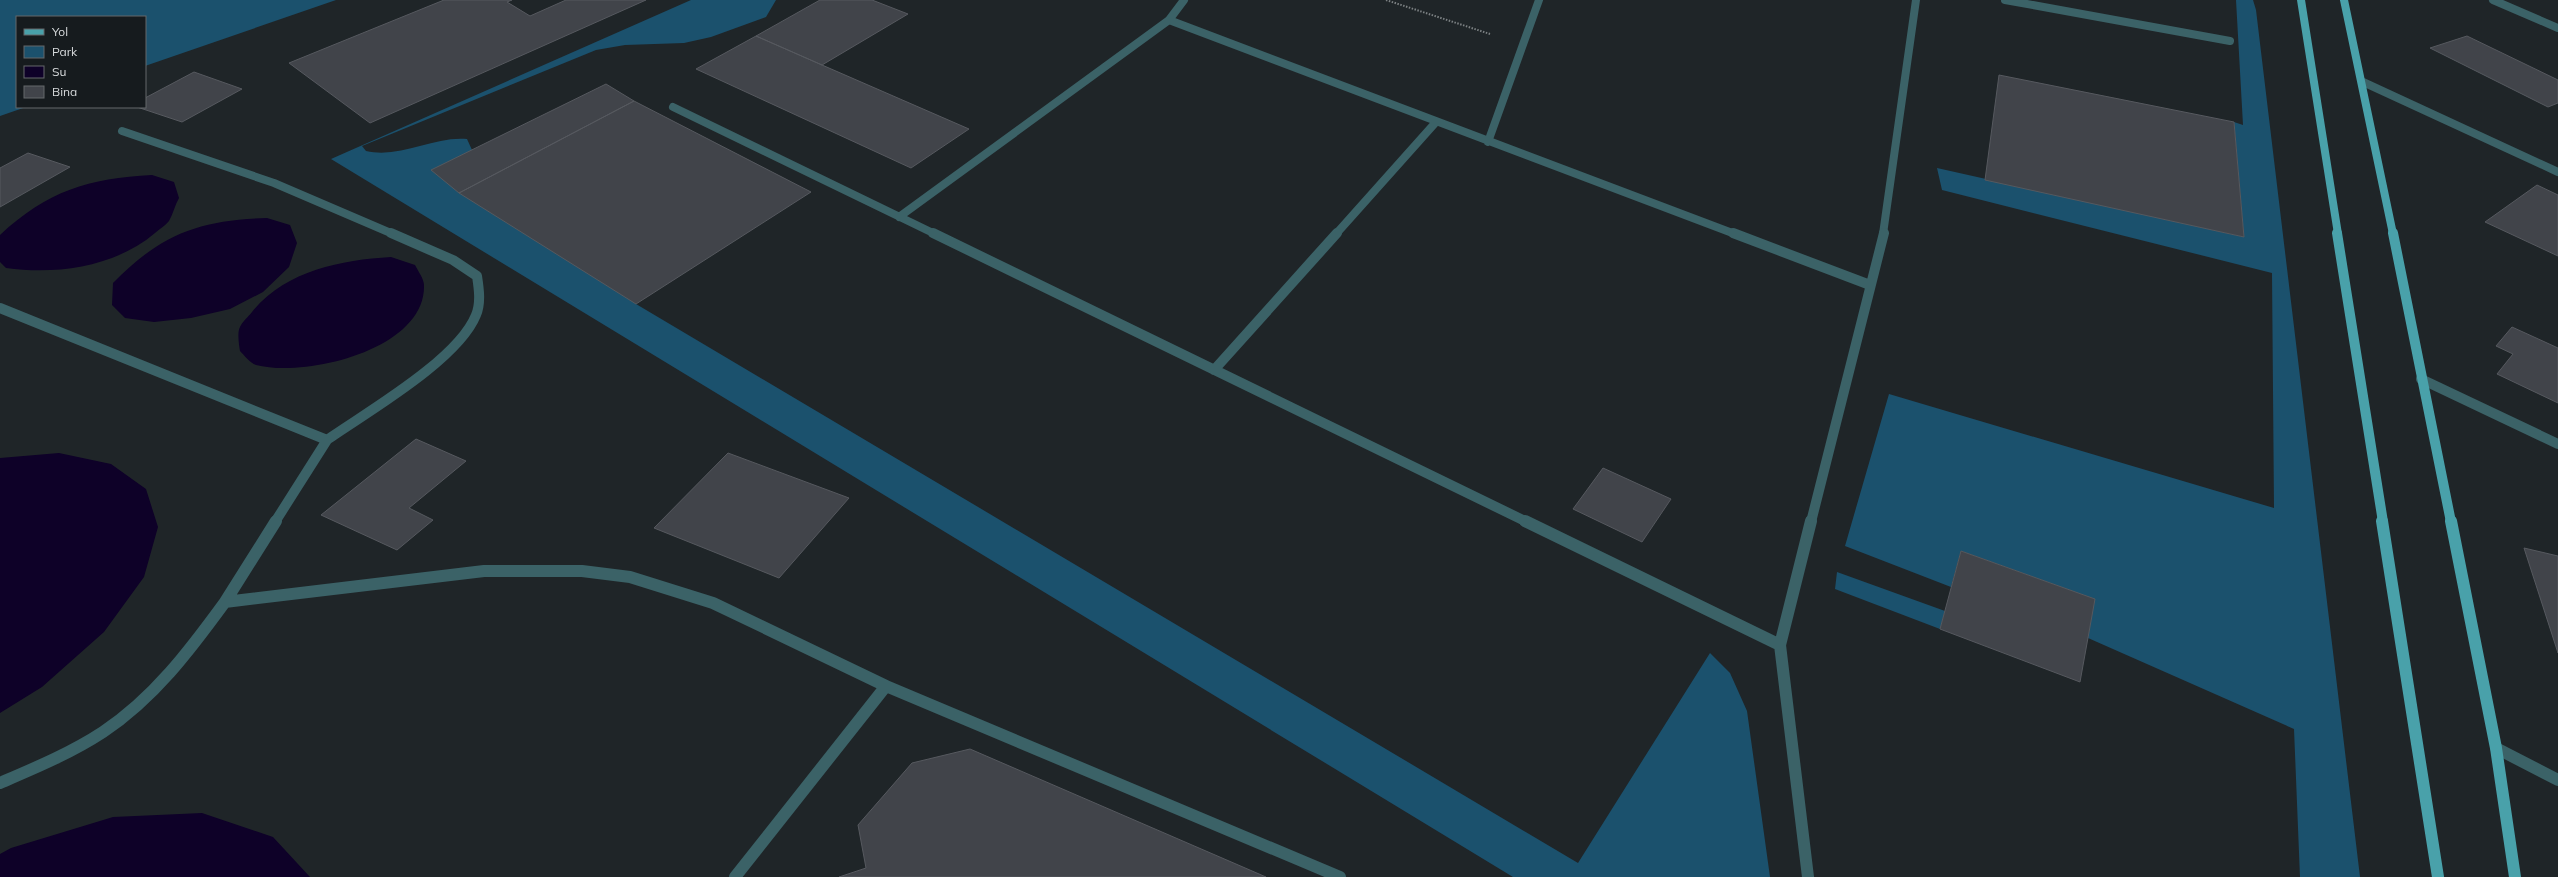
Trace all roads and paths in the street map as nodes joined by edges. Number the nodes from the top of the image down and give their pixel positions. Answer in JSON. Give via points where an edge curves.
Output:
{"nodes":[{"id":1,"x":1184,"y":0,"type":"edge"},
{"id":2,"x":1386,"y":0,"type":"edge"},
{"id":3,"x":1539,"y":0,"type":"edge"},
{"id":4,"x":1916,"y":0,"type":"edge"},
{"id":5,"x":2005,"y":0,"type":"edge"},
{"id":6,"x":2301,"y":0,"type":"edge"},
{"id":7,"x":2344,"y":0,"type":"edge"},
{"id":8,"x":2493,"y":0,"type":"edge"},
{"id":9,"x":1169,"y":20,"type":"junction"},
{"id":10,"x":2558,"y":28,"type":"edge"},
{"id":11,"x":2230,"y":41,"type":"dead end"},
{"id":12,"x":1523,"y":45,"type":"junction"},
{"id":13,"x":2363,"y":82,"type":"junction"},
{"id":14,"x":673,"y":107,"type":"dead end"},
{"id":15,"x":1436,"y":122,"type":"junction"},
{"id":16,"x":122,"y":131,"type":"dead end"},
{"id":17,"x":1488,"y":142,"type":"junction"},
{"id":18,"x":2558,"y":172,"type":"edge"},
{"id":19,"x":899,"y":217,"type":"junction"},
{"id":20,"x":1870,"y":285,"type":"junction"},
{"id":21,"x":0,"y":308,"type":"edge"},
{"id":22,"x":1214,"y":370,"type":"junction"},
{"id":23,"x":2421,"y":379,"type":"junction"},
{"id":24,"x":327,"y":440,"type":"junction"},
{"id":25,"x":2558,"y":444,"type":"edge"},
{"id":26,"x":225,"y":602,"type":"junction"},
{"id":27,"x":1780,"y":645,"type":"junction"},
{"id":28,"x":886,"y":686,"type":"junction"},
{"id":29,"x":2496,"y":748,"type":"junction"},
{"id":30,"x":2558,"y":780,"type":"edge"},
{"id":31,"x":0,"y":783,"type":"edge"},
{"id":32,"x":735,"y":877,"type":"edge"},
{"id":33,"x":1340,"y":877,"type":"edge"},
{"id":34,"x":1808,"y":877,"type":"edge"},
{"id":35,"x":2438,"y":877,"type":"edge"},
{"id":36,"x":2516,"y":877,"type":"edge"}],
"edges":[{"from":1,"to":9,"type":"street"},
{"from":2,"to":12,"type":"path"},
{"from":3,"to":12,"type":"street"},
{"from":4,"to":20,"type":"street","via":[[1887,220]]},
{"from":5,"to":11,"type":"street"},
{"from":6,"to":35,"type":"main road"},
{"from":7,"to":13,"type":"main road"},
{"from":8,"to":10,"type":"street"},
{"from":9,"to":15,"type":"street"},
{"from":9,"to":19,"type":"street"},
{"from":12,"to":17,"type":"street"},
{"from":13,"to":18,"type":"street"},
{"from":13,"to":23,"type":"main road"},
{"from":14,"to":19,"type":"street"},
{"from":15,"to":17,"type":"street"},
{"from":15,"to":22,"type":"street"},
{"from":16,"to":24,"type":"street","via":[[274,183],[453,260],[477,276],[480,299],[474,320],[461,338],[429,366]]},
{"from":17,"to":20,"type":"street"},
{"from":19,"to":22,"type":"street"},
{"from":20,"to":27,"type":"street"},
{"from":21,"to":24,"type":"street"},
{"from":22,"to":27,"type":"street"},
{"from":23,"to":25,"type":"street"},
{"from":23,"to":29,"type":"main road"},
{"from":24,"to":26,"type":"street"},
{"from":26,"to":28,"type":"street","via":[[484,571],[582,571],[630,577],[713,603]]},
{"from":26,"to":31,"type":"street","via":[[185,658],[150,695],[115,724],[54,759]]},
{"from":27,"to":34,"type":"street"},
{"from":28,"to":32,"type":"street"},
{"from":28,"to":33,"type":"street"},
{"from":29,"to":30,"type":"street"},
{"from":29,"to":36,"type":"main road"}]}
